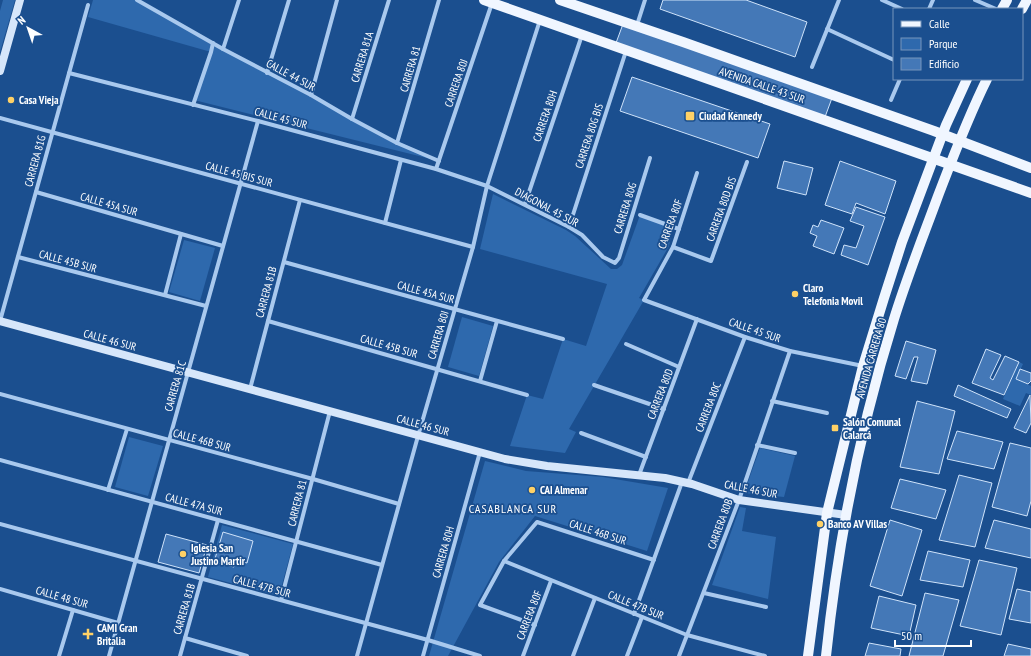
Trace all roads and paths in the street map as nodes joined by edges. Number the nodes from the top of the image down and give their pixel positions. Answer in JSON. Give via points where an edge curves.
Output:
{"nodes":[{"id":1,"x":20,"y":0,"type":"edge"},
{"id":2,"x":138,"y":0,"type":"edge"},
{"id":3,"x":239,"y":0,"type":"edge"},
{"id":4,"x":289,"y":0,"type":"edge"},
{"id":5,"x":338,"y":0,"type":"edge"},
{"id":6,"x":389,"y":0,"type":"edge"},
{"id":7,"x":439,"y":0,"type":"edge"},
{"id":8,"x":560,"y":0,"type":"edge"},
{"id":9,"x":645,"y":0,"type":"edge"},
{"id":10,"x":839,"y":0,"type":"edge"},
{"id":11,"x":882,"y":0,"type":"edge"},
{"id":12,"x":975,"y":0,"type":"edge"},
{"id":13,"x":488,"y":1,"type":"edge"},
{"id":14,"x":88,"y":5,"type":"dead end"},
{"id":15,"x":900,"y":8,"type":"edge"},
{"id":16,"x":994,"y":8,"type":"edge"},
{"id":17,"x":540,"y":19,"type":"junction"},
{"id":18,"x":637,"y":26,"type":"junction"},
{"id":19,"x":828,"y":29,"type":"junction"},
{"id":20,"x":582,"y":35,"type":"junction"},
{"id":21,"x":212,"y":43,"type":"junction"},
{"id":22,"x":223,"y":49,"type":"junction"},
{"id":23,"x":626,"y":50,"type":"junction"},
{"id":24,"x":893,"y":60,"type":"edge"},
{"id":25,"x":812,"y":67,"type":"dead end"},
{"id":26,"x":0,"y":71,"type":"edge"},
{"id":27,"x":69,"y":73,"type":"junction"},
{"id":28,"x":267,"y":73,"type":"junction"},
{"id":29,"x":900,"y":80,"type":"edge"},
{"id":30,"x":967,"y":80,"type":"edge"},
{"id":31,"x":987,"y":80,"type":"edge"},
{"id":32,"x":311,"y":95,"type":"junction"},
{"id":33,"x":891,"y":100,"type":"dead end"},
{"id":34,"x":193,"y":105,"type":"junction"},
{"id":35,"x":0,"y":118,"type":"edge"},
{"id":36,"x":352,"y":119,"type":"junction"},
{"id":37,"x":258,"y":121,"type":"junction"},
{"id":38,"x":52,"y":133,"type":"junction"},
{"id":39,"x":942,"y":134,"type":"junction"},
{"id":40,"x":960,"y":141,"type":"junction"},
{"id":41,"x":397,"y":142,"type":"junction"},
{"id":42,"x":650,"y":158,"type":"dead end"},
{"id":43,"x":933,"y":158,"type":"junction"},
{"id":44,"x":401,"y":160,"type":"junction"},
{"id":45,"x":439,"y":162,"type":"junction"},
{"id":46,"x":748,"y":162,"type":"dead end"},
{"id":47,"x":951,"y":164,"type":"junction"},
{"id":48,"x":1031,"y":168,"type":"edge"},
{"id":49,"x":436,"y":169,"type":"junction"},
{"id":50,"x":697,"y":174,"type":"dead end"},
{"id":51,"x":240,"y":184,"type":"junction"},
{"id":52,"x":487,"y":186,"type":"junction"},
{"id":53,"x":36,"y":192,"type":"junction"},
{"id":54,"x":1031,"y":193,"type":"edge"},
{"id":55,"x":300,"y":200,"type":"junction"},
{"id":56,"x":525,"y":204,"type":"junction"},
{"id":57,"x":640,"y":215,"type":"dead end"},
{"id":58,"x":385,"y":223,"type":"junction"},
{"id":59,"x":569,"y":227,"type":"junction"},
{"id":60,"x":678,"y":229,"type":"junction"},
{"id":61,"x":181,"y":234,"type":"junction"},
{"id":62,"x":223,"y":246,"type":"junction"},
{"id":63,"x":473,"y":247,"type":"junction"},
{"id":64,"x":673,"y":247,"type":"junction"},
{"id":65,"x":18,"y":257,"type":"junction"},
{"id":66,"x":284,"y":262,"type":"junction"},
{"id":67,"x":615,"y":263,"type":"joint"},
{"id":68,"x":165,"y":295,"type":"junction"},
{"id":69,"x":644,"y":300,"type":"joint"},
{"id":70,"x":206,"y":306,"type":"junction"},
{"id":71,"x":455,"y":309,"type":"junction"},
{"id":72,"x":697,"y":319,"type":"junction"},
{"id":73,"x":268,"y":320,"type":"junction"},
{"id":74,"x":0,"y":321,"type":"edge"},
{"id":75,"x":497,"y":321,"type":"junction"},
{"id":76,"x":745,"y":337,"type":"junction"},
{"id":77,"x":563,"y":339,"type":"dead end"},
{"id":78,"x":626,"y":344,"type":"dead end"},
{"id":79,"x":790,"y":351,"type":"junction"},
{"id":80,"x":863,"y":366,"type":"junction"},
{"id":81,"x":679,"y":367,"type":"junction"},
{"id":82,"x":438,"y":369,"type":"junction"},
{"id":83,"x":188,"y":372,"type":"junction"},
{"id":84,"x":480,"y":381,"type":"junction"},
{"id":85,"x":594,"y":385,"type":"dead end"},
{"id":86,"x":250,"y":389,"type":"junction"},
{"id":87,"x":0,"y":394,"type":"edge"},
{"id":88,"x":527,"y":395,"type":"dead end"},
{"id":89,"x":772,"y":401,"type":"junction"},
{"id":90,"x":664,"y":409,"type":"junction"},
{"id":91,"x":330,"y":410,"type":"junction"},
{"id":92,"x":827,"y":412,"type":"dead end"},
{"id":93,"x":127,"y":428,"type":"junction"},
{"id":94,"x":581,"y":433,"type":"dead end"},
{"id":95,"x":418,"y":436,"type":"junction"},
{"id":96,"x":169,"y":440,"type":"junction"},
{"id":97,"x":757,"y":444,"type":"junction"},
{"id":98,"x":480,"y":452,"type":"junction"},
{"id":99,"x":795,"y":453,"type":"dead end"},
{"id":100,"x":646,"y":457,"type":"junction"},
{"id":101,"x":0,"y":460,"type":"edge"},
{"id":102,"x":639,"y":474,"type":"junction"},
{"id":103,"x":313,"y":479,"type":"junction"},
{"id":104,"x":685,"y":482,"type":"junction"},
{"id":105,"x":108,"y":490,"type":"junction"},
{"id":106,"x":739,"y":500,"type":"junction"},
{"id":107,"x":152,"y":502,"type":"junction"},
{"id":108,"x":399,"y":504,"type":"junction"},
{"id":109,"x":827,"y":513,"type":"junction"},
{"id":110,"x":846,"y":515,"type":"junction"},
{"id":111,"x":218,"y":520,"type":"junction"},
{"id":112,"x":0,"y":524,"type":"edge"},
{"id":113,"x":297,"y":541,"type":"junction"},
{"id":114,"x":654,"y":560,"type":"junction"},
{"id":115,"x":136,"y":561,"type":"junction"},
{"id":116,"x":504,"y":561,"type":"junction"},
{"id":117,"x":382,"y":566,"type":"junction"},
{"id":118,"x":201,"y":579,"type":"junction"},
{"id":119,"x":551,"y":581,"type":"junction"},
{"id":120,"x":0,"y":589,"type":"edge"},
{"id":121,"x":704,"y":593,"type":"junction"},
{"id":122,"x":595,"y":598,"type":"junction"},
{"id":123,"x":281,"y":600,"type":"junction"},
{"id":124,"x":766,"y":607,"type":"dead end"},
{"id":125,"x":74,"y":610,"type":"junction"},
{"id":126,"x":634,"y":614,"type":"junction"},
{"id":127,"x":642,"y":617,"type":"junction"},
{"id":128,"x":118,"y":623,"type":"junction"},
{"id":129,"x":366,"y":623,"type":"junction"},
{"id":130,"x":535,"y":625,"type":"junction"},
{"id":131,"x":686,"y":635,"type":"junction"},
{"id":132,"x":185,"y":638,"type":"junction"},
{"id":133,"x":428,"y":640,"type":"junction"},
{"id":134,"x":60,"y":656,"type":"edge"},
{"id":135,"x":109,"y":656,"type":"edge"},
{"id":136,"x":180,"y":656,"type":"edge"},
{"id":137,"x":247,"y":656,"type":"edge"},
{"id":138,"x":357,"y":656,"type":"edge"},
{"id":139,"x":423,"y":656,"type":"edge"},
{"id":140,"x":480,"y":656,"type":"edge"},
{"id":141,"x":523,"y":656,"type":"edge"},
{"id":142,"x":573,"y":656,"type":"edge"},
{"id":143,"x":627,"y":656,"type":"edge"},
{"id":144,"x":679,"y":656,"type":"edge"},
{"id":145,"x":765,"y":656,"type":"edge"},
{"id":146,"x":808,"y":656,"type":"edge"},
{"id":147,"x":826,"y":656,"type":"edge"}],
"edges":[{"from":1,"to":26,"type":"street"},
{"from":2,"to":21,"type":"street","name":"CALLE 44 SUR"},
{"from":3,"to":22,"type":"street"},
{"from":4,"to":28,"type":"street"},
{"from":5,"to":32,"type":"street"},
{"from":6,"to":36,"type":"street","name":"CARRERA 81A"},
{"from":7,"to":41,"type":"street","name":"CARRERA 81"},
{"from":8,"to":18,"type":"main road","name":"AVENIDA CALLE 43 SUR"},
{"from":9,"to":18,"type":"street"},
{"from":10,"to":19,"type":"street"},
{"from":11,"to":15,"type":"street"},
{"from":12,"to":16,"type":"street"},
{"from":13,"to":17,"type":"main road","name":"AVENIDA CALLE 43 SUR"},
{"from":13,"to":45,"type":"street","name":"CARRERA 80J"},
{"from":14,"to":27,"type":"street","name":"CARRERA 81G"},
{"from":17,"to":20,"type":"main road","name":"AVENIDA CALLE 43 SUR"},
{"from":17,"to":52,"type":"street","name":"CARRERA 80I"},
{"from":18,"to":39,"type":"main road","name":"AVENIDA CALLE 43 SUR"},
{"from":19,"to":24,"type":"street"},
{"from":19,"to":25,"type":"street"},
{"from":20,"to":23,"type":"main road","name":"AVENIDA CALLE 43 SUR"},
{"from":20,"to":56,"type":"street","name":"CARRERA 80H"},
{"from":21,"to":22,"type":"street","name":"CALLE 44 SUR"},
{"from":21,"to":34,"type":"street"},
{"from":22,"to":28,"type":"street","name":"CALLE 44 SUR"},
{"from":23,"to":43,"type":"main road","name":"AVENIDA CALLE 43 SUR"},
{"from":23,"to":59,"type":"street","name":"CARRERA 80G BIS"},
{"from":27,"to":34,"type":"street","name":"CALLE 45 SUR"},
{"from":27,"to":38,"type":"street","name":"CARRERA 81G"},
{"from":28,"to":32,"type":"street","name":"CALLE 44 SUR"},
{"from":29,"to":33,"type":"street"},
{"from":30,"to":39,"type":"main road","name":"AVENIDA CARRERA 80"},
{"from":31,"to":40,"type":"main road","name":"AVENIDA CARRERA 80"},
{"from":32,"to":36,"type":"street","name":"CALLE 44 SUR"},
{"from":34,"to":37,"type":"street","name":"CALLE 45 SUR"},
{"from":35,"to":38,"type":"street","name":"CALLE 45 BIS SUR"},
{"from":36,"to":41,"type":"street","name":"CALLE 44 SUR"},
{"from":37,"to":44,"type":"street","name":"CALLE 45 SUR"},
{"from":37,"to":51,"type":"street","name":"CARRERA 81C"},
{"from":38,"to":51,"type":"street","name":"CALLE 45 BIS SUR"},
{"from":38,"to":53,"type":"street","name":"CARRERA 81G"},
{"from":39,"to":40,"type":"main road","name":"AVENIDA CALLE 43 SUR"},
{"from":39,"to":43,"type":"main road","name":"AVENIDA CARRERA 80"},
{"from":40,"to":47,"type":"main road","name":"AVENIDA CARRERA 80"},
{"from":40,"to":48,"type":"main road","name":"AVENIDA CALLE 43 SUR"},
{"from":41,"to":45,"type":"street","name":"CALLE 44 SUR"},
{"from":42,"to":67,"type":"street","name":"CARRERA 80G","via":[[619,258]]},
{"from":43,"to":47,"type":"main road","name":"AVENIDA CALLE 43 SUR"},
{"from":43,"to":80,"type":"main road","name":"AVENIDA CARRERA 80","via":[[902,242]]},
{"from":44,"to":49,"type":"street","name":"CALLE 45 SUR"},
{"from":44,"to":58,"type":"street"},
{"from":45,"to":49,"type":"street","name":"CARRERA 80J"},
{"from":46,"to":64,"type":"street","name":"CARRERA 80D BIS","via":[[711,261]]},
{"from":47,"to":54,"type":"main road","name":"AVENIDA CALLE 43 SUR"},
{"from":47,"to":110,"type":"main road","name":"AVENIDA CARRERA 80","via":[[911,270],[886,348],[866,422]]},
{"from":49,"to":52,"type":"street","name":"CALLE 45 SUR"},
{"from":50,"to":60,"type":"street","name":"CARRERA 80F"},
{"from":51,"to":55,"type":"street","name":"CALLE 45 BIS SUR"},
{"from":51,"to":62,"type":"street","name":"CARRERA 81C"},
{"from":52,"to":56,"type":"street","name":"DIAGONAL 45 SUR"},
{"from":52,"to":63,"type":"street","name":"CARRERA 80I"},
{"from":53,"to":61,"type":"street","name":"CALLE 45A SUR"},
{"from":53,"to":65,"type":"street","name":"CARRERA 81G"},
{"from":55,"to":58,"type":"street","name":"CALLE 45 BIS SUR"},
{"from":55,"to":66,"type":"street","name":"CARRERA 81B"},
{"from":56,"to":59,"type":"street","name":"DIAGONAL 45 SUR"},
{"from":57,"to":60,"type":"street"},
{"from":58,"to":63,"type":"street","name":"CALLE 45 BIS SUR"},
{"from":59,"to":67,"type":"street","name":"DIAGONAL 45 SUR","via":[[582,235],[603,257]]},
{"from":60,"to":64,"type":"street","name":"CARRERA 80F"},
{"from":61,"to":62,"type":"street","name":"CALLE 45A SUR"},
{"from":61,"to":68,"type":"street"},
{"from":62,"to":70,"type":"street","name":"CARRERA 81C"},
{"from":63,"to":71,"type":"street","name":"CARRERA 80I"},
{"from":64,"to":69,"type":"street","name":"CARRERA 80F"},
{"from":65,"to":68,"type":"street","name":"CALLE 45B SUR"},
{"from":65,"to":74,"type":"street","name":"CARRERA 81G"},
{"from":66,"to":71,"type":"street","name":"CALLE 45A SUR"},
{"from":66,"to":73,"type":"street","name":"CARRERA 81B"},
{"from":68,"to":70,"type":"street","name":"CALLE 45B SUR"},
{"from":69,"to":72,"type":"street","name":"CALLE 45 SUR"},
{"from":70,"to":83,"type":"street","name":"CARRERA 81C"},
{"from":71,"to":75,"type":"street","name":"CALLE 45A SUR"},
{"from":71,"to":82,"type":"street","name":"CARRERA 80I"},
{"from":72,"to":76,"type":"street","name":"CALLE 45 SUR"},
{"from":72,"to":81,"type":"street","name":"CARRERA 80D"},
{"from":73,"to":82,"type":"street","name":"CALLE 45B SUR"},
{"from":73,"to":86,"type":"street","name":"CARRERA 81B"},
{"from":74,"to":83,"type":"street","name":"CALLE 46 SUR"},
{"from":75,"to":77,"type":"street","name":"CALLE 45A SUR"},
{"from":75,"to":84,"type":"street"},
{"from":76,"to":79,"type":"street","name":"CALLE 45 SUR"},
{"from":76,"to":104,"type":"street","name":"CARRERA 80C"},
{"from":78,"to":81,"type":"street"},
{"from":79,"to":80,"type":"street","name":"CALLE 45 SUR"},
{"from":79,"to":89,"type":"street","name":"CARRERA 80B"},
{"from":80,"to":109,"type":"main road","name":"AVENIDA CARRERA 80"},
{"from":81,"to":90,"type":"street","name":"CARRERA 80D"},
{"from":82,"to":84,"type":"street","name":"CALLE 45B SUR"},
{"from":82,"to":95,"type":"street","name":"CARRERA 80I"},
{"from":83,"to":86,"type":"street","name":"CALLE 46 SUR"},
{"from":83,"to":96,"type":"street","name":"CARRERA 81C"},
{"from":84,"to":88,"type":"street","name":"CALLE 45B SUR"},
{"from":85,"to":90,"type":"street"},
{"from":86,"to":91,"type":"street","name":"CALLE 46 SUR"},
{"from":87,"to":93,"type":"street","name":"CALLE 46B SUR"},
{"from":89,"to":92,"type":"street"},
{"from":89,"to":97,"type":"street","name":"CARRERA 80B"},
{"from":90,"to":100,"type":"street","name":"CARRERA 80D"},
{"from":91,"to":95,"type":"street","name":"CALLE 46 SUR"},
{"from":91,"to":103,"type":"street","name":"CARRERA 81"},
{"from":93,"to":96,"type":"street","name":"CALLE 46B SUR"},
{"from":93,"to":105,"type":"street"},
{"from":94,"to":100,"type":"street"},
{"from":95,"to":98,"type":"street","name":"CALLE 46 SUR"},
{"from":95,"to":108,"type":"street","name":"CARRERA 80I"},
{"from":96,"to":103,"type":"street","name":"CALLE 46B SUR"},
{"from":96,"to":107,"type":"street","name":"CARRERA 81C"},
{"from":97,"to":99,"type":"street"},
{"from":97,"to":106,"type":"street","name":"CARRERA 80B"},
{"from":98,"to":102,"type":"street","name":"CALLE 46 SUR","via":[[548,466]]},
{"from":98,"to":133,"type":"street","name":"CARRERA 80H"},
{"from":100,"to":102,"type":"street","name":"CARRERA 80D"},
{"from":101,"to":105,"type":"street","name":"CALLE 47A SUR"},
{"from":102,"to":104,"type":"street","name":"CALLE 46 SUR"},
{"from":103,"to":108,"type":"street","name":"CALLE 46B SUR"},
{"from":103,"to":113,"type":"street","name":"CARRERA 81"},
{"from":104,"to":106,"type":"street","name":"CALLE 46 SUR"},
{"from":104,"to":114,"type":"street","name":"CARRERA 80C"},
{"from":105,"to":107,"type":"street","name":"CALLE 47A SUR"},
{"from":106,"to":109,"type":"street","name":"CALLE 46 SUR"},
{"from":106,"to":121,"type":"street","name":"CARRERA 80B"},
{"from":107,"to":111,"type":"street","name":"CALLE 47A SUR"},
{"from":107,"to":115,"type":"street","name":"CARRERA 81C"},
{"from":108,"to":117,"type":"street","name":"CARRERA 80I"},
{"from":109,"to":110,"type":"street","name":"CALLE 46 SUR"},
{"from":109,"to":146,"type":"main road","name":"AVENIDA CARRERA 80"},
{"from":110,"to":147,"type":"main road","name":"AVENIDA CARRERA 80"},
{"from":111,"to":113,"type":"street","name":"CALLE 47A SUR"},
{"from":111,"to":118,"type":"street","name":"CARRERA 81B"},
{"from":112,"to":115,"type":"street","name":"CALLE 47B SUR"},
{"from":113,"to":117,"type":"street","name":"CALLE 47A SUR"},
{"from":113,"to":123,"type":"street","name":"CARRERA 81"},
{"from":114,"to":116,"type":"street","name":"CALLE 46B SUR","via":[[537,522]]},
{"from":114,"to":126,"type":"street","name":"CARRERA 80C"},
{"from":115,"to":118,"type":"street","name":"CALLE 47B SUR"},
{"from":115,"to":128,"type":"street","name":"CARRERA 81C"},
{"from":116,"to":119,"type":"street","name":"CALLE 47B SUR"},
{"from":116,"to":130,"type":"street","via":[[480,605]]},
{"from":117,"to":129,"type":"street","name":"CARRERA 80I"},
{"from":118,"to":123,"type":"street","name":"CALLE 47B SUR"},
{"from":118,"to":132,"type":"street","name":"CARRERA 81B"},
{"from":119,"to":122,"type":"street","name":"CALLE 47B SUR"},
{"from":119,"to":130,"type":"street","name":"CARRERA 80F"},
{"from":120,"to":125,"type":"street","name":"CALLE 48 SUR"},
{"from":121,"to":124,"type":"street"},
{"from":121,"to":131,"type":"street","name":"CARRERA 80B"},
{"from":122,"to":126,"type":"street","name":"CALLE 47B SUR"},
{"from":122,"to":142,"type":"street"},
{"from":123,"to":129,"type":"street","name":"CALLE 47B SUR"},
{"from":125,"to":128,"type":"street","name":"CALLE 48 SUR"},
{"from":125,"to":134,"type":"street"},
{"from":126,"to":127,"type":"street","name":"CALLE 47B SUR"},
{"from":127,"to":131,"type":"street","name":"CALLE 47B SUR"},
{"from":127,"to":143,"type":"street"},
{"from":128,"to":135,"type":"street","name":"CARRERA 81C"},
{"from":129,"to":133,"type":"street","name":"CALLE 47B SUR"},
{"from":129,"to":138,"type":"street","name":"CARRERA 80I"},
{"from":130,"to":141,"type":"street","name":"CARRERA 80F"},
{"from":131,"to":144,"type":"street","name":"CARRERA 80B"},
{"from":131,"to":145,"type":"street","name":"CALLE 47B SUR"},
{"from":132,"to":136,"type":"street","name":"CARRERA 81B"},
{"from":132,"to":137,"type":"street"},
{"from":133,"to":139,"type":"street","name":"CARRERA 80H"},
{"from":133,"to":140,"type":"street"}]}
